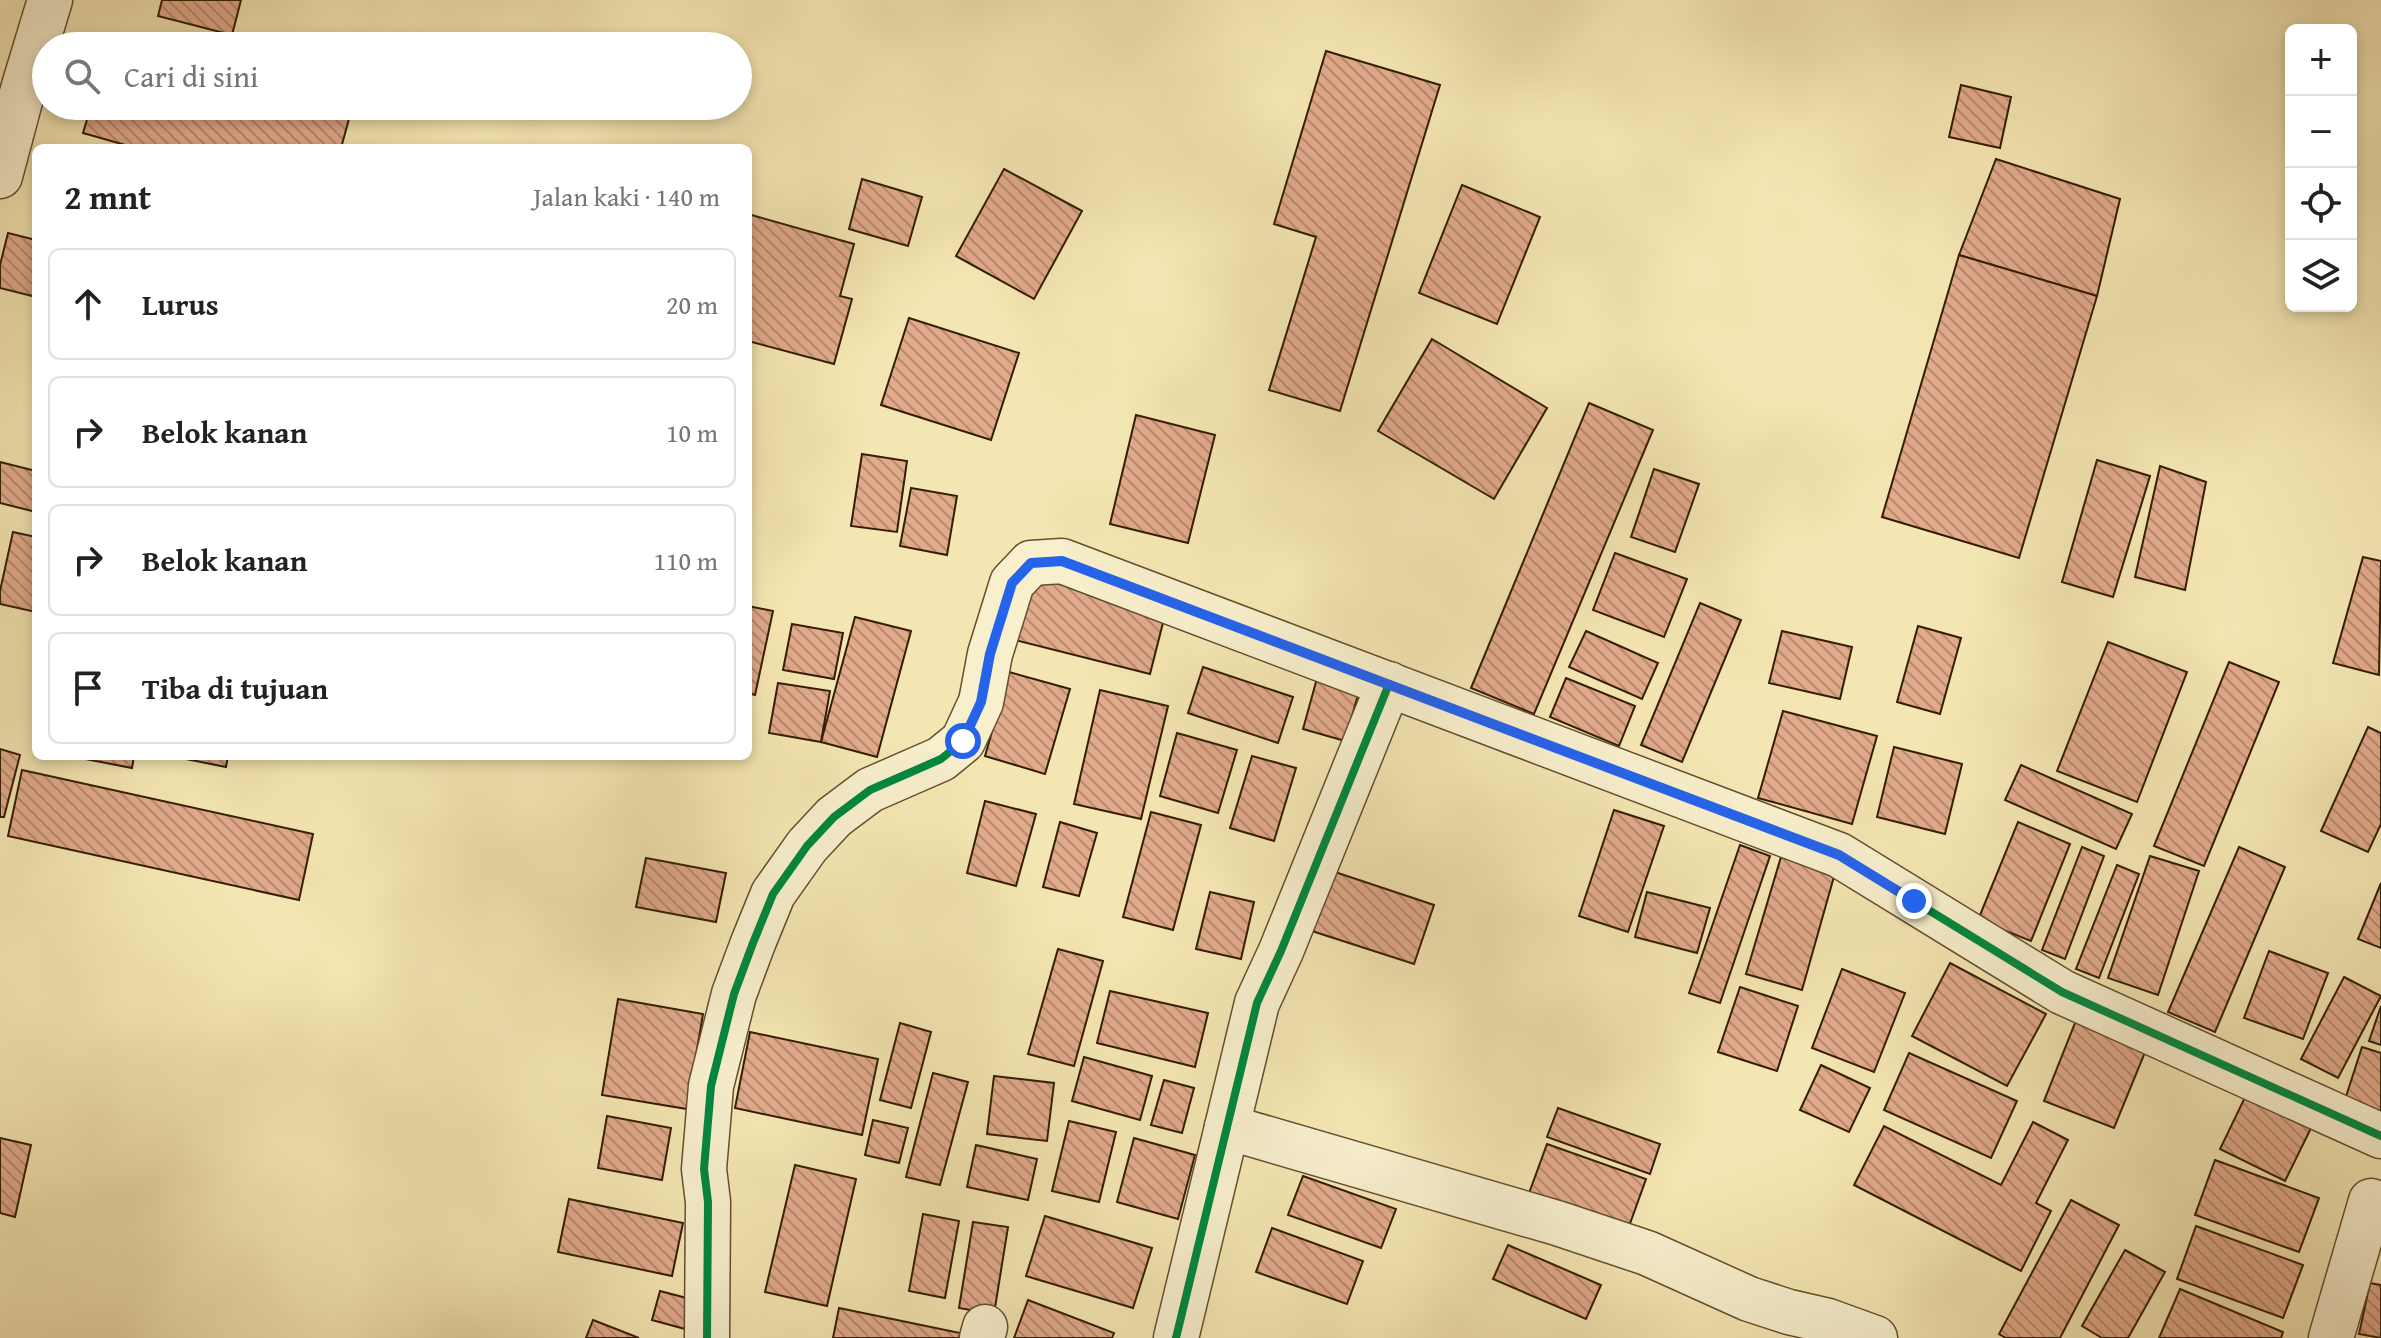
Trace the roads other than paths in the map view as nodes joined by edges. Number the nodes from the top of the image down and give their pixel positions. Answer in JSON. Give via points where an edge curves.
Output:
{"nodes":[{"id":1,"x":50,"y":0,"type":"edge"},
{"id":2,"x":36,"y":32,"type":"edge"},
{"id":3,"x":32,"y":40,"type":"edge"},
{"id":4,"x":12,"y":85,"type":"edge"},
{"id":5,"x":0,"y":176,"type":"edge"},
{"id":6,"x":1389,"y":684,"type":"junction"},
{"id":7,"x":1227,"y":1127,"type":"junction"},
{"id":8,"x":2381,"y":1136,"type":"edge"},
{"id":9,"x":2378,"y":1191,"type":"edge"},
{"id":10,"x":707,"y":1338,"type":"edge"},
{"id":11,"x":1176,"y":1338,"type":"edge"},
{"id":12,"x":1875,"y":1338,"type":"edge"},
{"id":13,"x":2331,"y":1338,"type":"edge"}],
"edges":[{"from":1,"to":2,"type":"street"},
{"from":3,"to":4,"type":"street"},
{"from":4,"to":5,"type":"street"},
{"from":6,"to":7,"type":"street","via":[[1257,1003]]},
{"from":6,"to":8,"type":"street","via":[[1839,855],[2062,992]]},
{"from":6,"to":10,"type":"street","via":[[1062,561],[1031,563],[1012,583],[981,702],[963,741],[941,759],[870,790],[834,817],[773,894],[724,1031],[711,1086],[704,1169]]},
{"from":7,"to":11,"type":"street"},
{"from":7,"to":12,"type":"street","via":[[1557,1223],[1647,1253],[1749,1299]]},
{"from":9,"to":13,"type":"street"}]}
